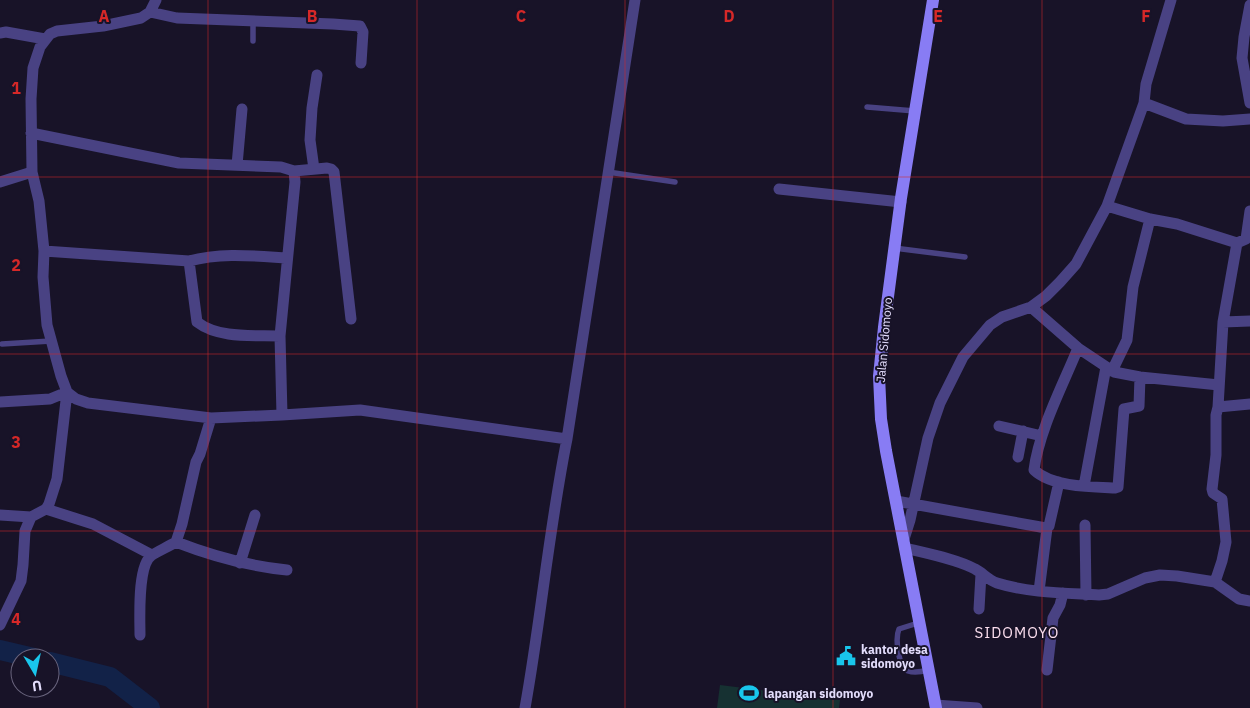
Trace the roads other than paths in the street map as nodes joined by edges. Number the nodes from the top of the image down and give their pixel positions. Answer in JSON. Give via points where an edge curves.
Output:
{"nodes":[{"id":1,"x":156,"y":0,"type":"edge"},
{"id":2,"x":635,"y":0,"type":"edge"},
{"id":3,"x":933,"y":0,"type":"edge"},
{"id":4,"x":1171,"y":0,"type":"edge"},
{"id":5,"x":1250,"y":5,"type":"edge"},
{"id":6,"x":150,"y":12,"type":"junction"},
{"id":7,"x":253,"y":21,"type":"junction"},
{"id":8,"x":0,"y":33,"type":"edge"},
{"id":9,"x":45,"y":39,"type":"junction"},
{"id":10,"x":253,"y":41,"type":"dead end"},
{"id":11,"x":361,"y":63,"type":"dead end"},
{"id":12,"x":317,"y":74,"type":"dead end"},
{"id":13,"x":1250,"y":102,"type":"edge"},
{"id":14,"x":1144,"y":104,"type":"junction"},
{"id":15,"x":867,"y":106,"type":"dead end"},
{"id":16,"x":242,"y":109,"type":"dead end"},
{"id":17,"x":915,"y":111,"type":"junction"},
{"id":18,"x":1250,"y":119,"type":"edge"},
{"id":19,"x":31,"y":132,"type":"junction"},
{"id":20,"x":237,"y":165,"type":"junction"},
{"id":21,"x":314,"y":169,"type":"junction"},
{"id":22,"x":294,"y":171,"type":"junction"},
{"id":23,"x":32,"y":172,"type":"junction"},
{"id":24,"x":608,"y":172,"type":"junction"},
{"id":25,"x":0,"y":182,"type":"edge"},
{"id":26,"x":675,"y":182,"type":"dead end"},
{"id":27,"x":779,"y":190,"type":"dead end"},
{"id":28,"x":901,"y":202,"type":"junction"},
{"id":29,"x":1108,"y":206,"type":"junction"},
{"id":30,"x":1250,"y":211,"type":"edge"},
{"id":31,"x":1150,"y":219,"type":"junction"},
{"id":32,"x":1244,"y":240,"type":"edge"},
{"id":33,"x":894,"y":248,"type":"junction"},
{"id":34,"x":44,"y":251,"type":"junction"},
{"id":35,"x":965,"y":257,"type":"dead end"},
{"id":36,"x":287,"y":258,"type":"junction"},
{"id":37,"x":190,"y":261,"type":"junction"},
{"id":38,"x":1031,"y":307,"type":"junction"},
{"id":39,"x":351,"y":319,"type":"dead end"},
{"id":40,"x":1250,"y":321,"type":"edge"},
{"id":41,"x":1223,"y":322,"type":"junction"},
{"id":42,"x":280,"y":336,"type":"junction"},
{"id":43,"x":51,"y":341,"type":"junction"},
{"id":44,"x":2,"y":344,"type":"dead end"},
{"id":45,"x":1078,"y":348,"type":"junction"},
{"id":46,"x":1109,"y":369,"type":"junction"},
{"id":47,"x":1140,"y":377,"type":"junction"},
{"id":48,"x":1219,"y":385,"type":"junction"},
{"id":49,"x":67,"y":392,"type":"junction"},
{"id":50,"x":0,"y":402,"type":"edge"},
{"id":51,"x":1250,"y":404,"type":"edge"},
{"id":52,"x":1218,"y":407,"type":"junction"},
{"id":53,"x":282,"y":416,"type":"junction"},
{"id":54,"x":211,"y":418,"type":"junction"},
{"id":55,"x":998,"y":426,"type":"dead end"},
{"id":56,"x":1023,"y":431,"type":"junction"},
{"id":57,"x":1042,"y":436,"type":"junction"},
{"id":58,"x":567,"y":440,"type":"junction"},
{"id":59,"x":1018,"y":458,"type":"dead end"},
{"id":60,"x":1059,"y":482,"type":"junction"},
{"id":61,"x":1084,"y":486,"type":"junction"},
{"id":62,"x":896,"y":501,"type":"junction"},
{"id":63,"x":914,"y":503,"type":"junction"},
{"id":64,"x":46,"y":509,"type":"junction"},
{"id":65,"x":0,"y":515,"type":"edge"},
{"id":66,"x":255,"y":515,"type":"dead end"},
{"id":67,"x":31,"y":517,"type":"junction"},
{"id":68,"x":1085,"y":525,"type":"dead end"},
{"id":69,"x":1047,"y":528,"type":"junction"},
{"id":70,"x":176,"y":542,"type":"junction"},
{"id":71,"x":904,"y":543,"type":"junction"},
{"id":72,"x":152,"y":555,"type":"junction"},
{"id":73,"x":240,"y":563,"type":"junction"},
{"id":74,"x":287,"y":570,"type":"dead end"},
{"id":75,"x":981,"y":574,"type":"junction"},
{"id":76,"x":1215,"y":582,"type":"junction"},
{"id":77,"x":1039,"y":590,"type":"junction"},
{"id":78,"x":1063,"y":593,"type":"junction"},
{"id":79,"x":1086,"y":595,"type":"junction"},
{"id":80,"x":1250,"y":601,"type":"edge"},
{"id":81,"x":979,"y":609,"type":"dead end"},
{"id":82,"x":918,"y":623,"type":"junction"},
{"id":83,"x":0,"y":625,"type":"edge"},
{"id":84,"x":140,"y":635,"type":"dead end"},
{"id":85,"x":928,"y":670,"type":"junction"},
{"id":86,"x":1047,"y":670,"type":"dead end"},
{"id":87,"x":935,"y":707,"type":"edge"},
{"id":88,"x":525,"y":708,"type":"edge"},
{"id":89,"x":977,"y":708,"type":"edge"}],
"edges":[{"from":1,"to":6,"type":"street"},
{"from":2,"to":24,"type":"street"},
{"from":3,"to":17,"type":"main road","name":"Jalan Sidomoyo"},
{"from":4,"to":14,"type":"street","via":[[1146,84]]},
{"from":5,"to":13,"type":"street","via":[[1242,58]]},
{"from":6,"to":7,"type":"street","via":[[177,18]]},
{"from":6,"to":9,"type":"street","via":[[141,18],[103,26],[58,31]]},
{"from":7,"to":10,"type":"lane"},
{"from":7,"to":11,"type":"street","via":[[360,26],[363,32]]},
{"from":8,"to":9,"type":"street"},
{"from":9,"to":19,"type":"street","via":[[33,68]]},
{"from":12,"to":21,"type":"street","via":[[310,140]]},
{"from":14,"to":18,"type":"street","via":[[1186,119]]},
{"from":14,"to":29,"type":"street"},
{"from":15,"to":17,"type":"lane"},
{"from":16,"to":20,"type":"street"},
{"from":17,"to":28,"type":"main road","name":"Jalan Sidomoyo"},
{"from":19,"to":20,"type":"street","via":[[179,163]]},
{"from":19,"to":23,"type":"street"},
{"from":20,"to":22,"type":"street","via":[[281,167]]},
{"from":21,"to":22,"type":"street"},
{"from":21,"to":39,"type":"street","via":[[327,168],[334,172]]},
{"from":22,"to":36,"type":"street"},
{"from":23,"to":25,"type":"street"},
{"from":23,"to":34,"type":"street","via":[[39,201]]},
{"from":24,"to":26,"type":"lane"},
{"from":24,"to":58,"type":"street"},
{"from":27,"to":28,"type":"street"},
{"from":28,"to":33,"type":"main road","name":"Jalan Sidomoyo"},
{"from":29,"to":31,"type":"street"},
{"from":29,"to":38,"type":"street","via":[[1076,264],[1051,292]]},
{"from":30,"to":32,"type":"street"},
{"from":31,"to":32,"type":"street"},
{"from":31,"to":46,"type":"street","via":[[1133,286],[1127,340]]},
{"from":32,"to":41,"type":"street"},
{"from":33,"to":35,"type":"lane"},
{"from":33,"to":62,"type":"main road","name":"Jalan Sidomoyo","via":[[879,376],[882,420]]},
{"from":34,"to":37,"type":"street"},
{"from":34,"to":43,"type":"street","via":[[42,277]]},
{"from":36,"to":37,"type":"street","via":[[234,255]]},
{"from":36,"to":42,"type":"street"},
{"from":37,"to":42,"type":"street","via":[[197,322],[212,330],[232,334]]},
{"from":38,"to":45,"type":"street"},
{"from":38,"to":63,"type":"street","via":[[990,325],[963,357],[928,438]]},
{"from":40,"to":41,"type":"street"},
{"from":41,"to":48,"type":"street"},
{"from":42,"to":53,"type":"street"},
{"from":43,"to":44,"type":"lane"},
{"from":43,"to":49,"type":"street"},
{"from":45,"to":46,"type":"street"},
{"from":45,"to":57,"type":"street"},
{"from":46,"to":47,"type":"street"},
{"from":46,"to":61,"type":"street"},
{"from":47,"to":48,"type":"street"},
{"from":47,"to":61,"type":"street","via":[[1140,406],[1124,409],[1118,487]]},
{"from":48,"to":52,"type":"street"},
{"from":49,"to":50,"type":"street","via":[[50,399]]},
{"from":49,"to":54,"type":"street","via":[[88,402]]},
{"from":49,"to":64,"type":"street","via":[[57,479]]},
{"from":51,"to":52,"type":"street"},
{"from":52,"to":76,"type":"street","via":[[1212,489],[1222,499],[1226,542]]},
{"from":53,"to":54,"type":"street"},
{"from":53,"to":58,"type":"street","via":[[360,410]]},
{"from":54,"to":70,"type":"street"},
{"from":55,"to":56,"type":"street"},
{"from":56,"to":57,"type":"street"},
{"from":56,"to":59,"type":"street"},
{"from":57,"to":60,"type":"street","via":[[1034,470],[1040,476]]},
{"from":58,"to":88,"type":"street","via":[[556,493]]},
{"from":60,"to":61,"type":"street"},
{"from":60,"to":69,"type":"street"},
{"from":62,"to":63,"type":"street"},
{"from":62,"to":71,"type":"main road","name":"Jalan Sidomoyo"},
{"from":63,"to":69,"type":"street"},
{"from":63,"to":71,"type":"street"},
{"from":64,"to":67,"type":"street"},
{"from":64,"to":72,"type":"street","via":[[93,524]]},
{"from":65,"to":67,"type":"street"},
{"from":66,"to":73,"type":"street"},
{"from":67,"to":83,"type":"street","via":[[25,531],[21,581]]},
{"from":68,"to":79,"type":"street"},
{"from":69,"to":77,"type":"street"},
{"from":70,"to":72,"type":"street"},
{"from":70,"to":73,"type":"street"},
{"from":71,"to":75,"type":"street"},
{"from":71,"to":82,"type":"main road","name":"Jalan Sidomoyo"},
{"from":72,"to":84,"type":"street","via":[[141,581]]},
{"from":73,"to":74,"type":"street"},
{"from":75,"to":77,"type":"street","via":[[996,582]]},
{"from":75,"to":81,"type":"street"},
{"from":76,"to":79,"type":"street","via":[[1160,576],[1145,578],[1108,594]]},
{"from":76,"to":80,"type":"street","via":[[1238,599]]},
{"from":77,"to":78,"type":"street"},
{"from":78,"to":79,"type":"street"},
{"from":78,"to":86,"type":"street","via":[[1053,618]]},
{"from":82,"to":85,"type":"main road","name":"Jalan Sidomoyo"},
{"from":82,"to":85,"type":"lane","via":[[899,630],[897,646],[907,670]]},
{"from":85,"to":87,"type":"main road","name":"Jalan Sidomoyo"},
{"from":87,"to":89,"type":"street"}]}
